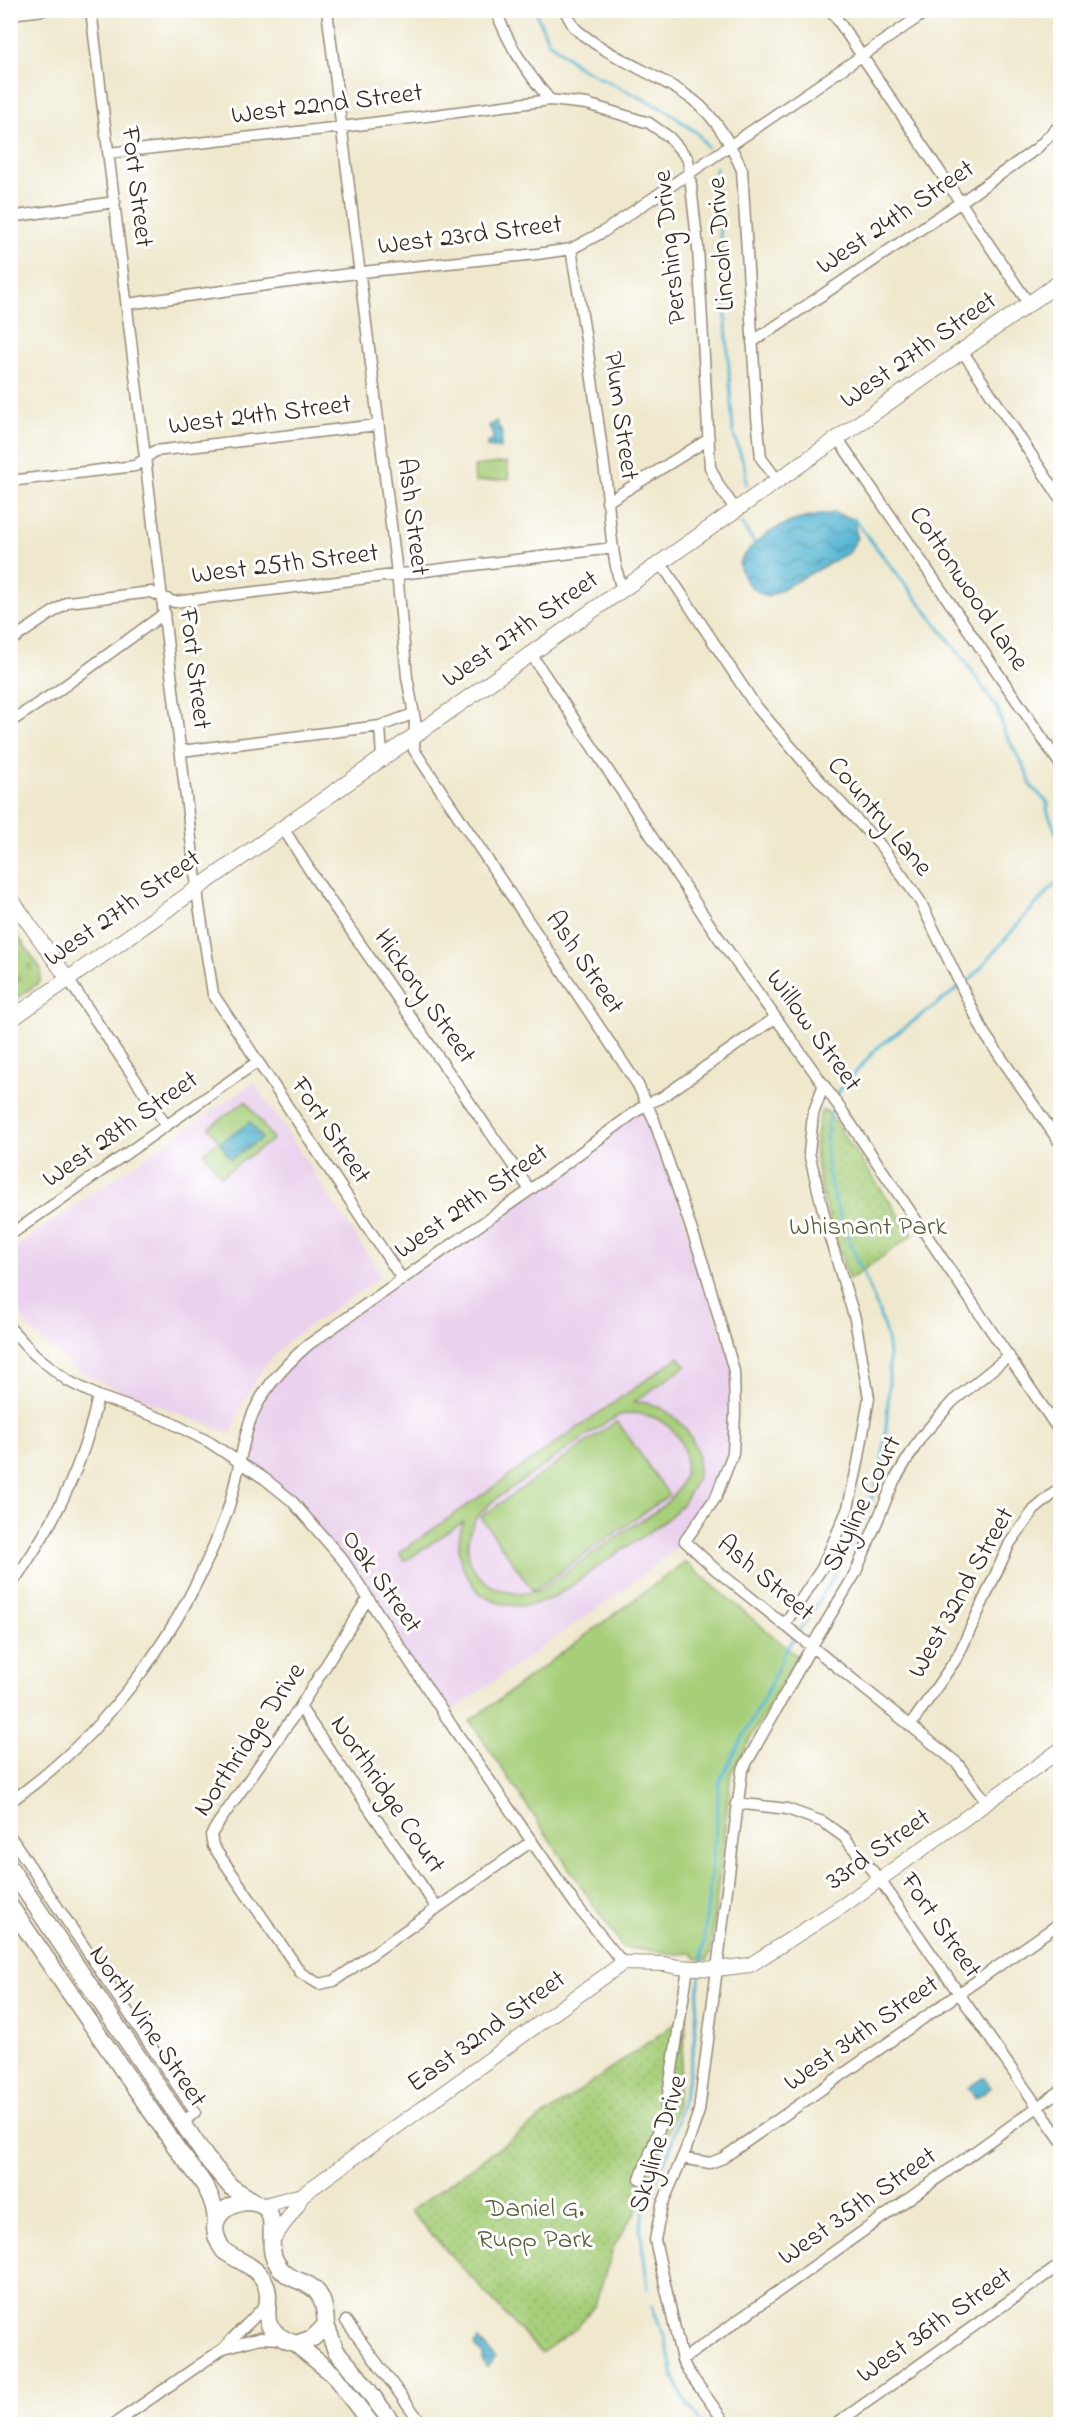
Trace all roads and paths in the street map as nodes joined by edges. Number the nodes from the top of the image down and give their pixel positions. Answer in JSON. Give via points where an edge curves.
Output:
{"nodes":[{"id":1,"x":44,"y":10,"type":"edge"},
{"id":2,"x":91,"y":10,"type":"edge"},
{"id":3,"x":327,"y":10,"type":"edge"},
{"id":4,"x":496,"y":10,"type":"edge"},
{"id":5,"x":565,"y":10,"type":"edge"},
{"id":6,"x":831,"y":10,"type":"edge"},
{"id":7,"x":929,"y":10,"type":"edge"},
{"id":8,"x":10,"y":14,"type":"edge"},
{"id":9,"x":862,"y":56,"type":"junction"},
{"id":10,"x":550,"y":100,"type":"junction"},
{"id":11,"x":1060,"y":125,"type":"edge"},
{"id":12,"x":342,"y":127,"type":"junction"},
{"id":13,"x":731,"y":144,"type":"junction"},
{"id":14,"x":109,"y":153,"type":"junction"},
{"id":15,"x":690,"y":173,"type":"junction"},
{"id":16,"x":115,"y":202,"type":"junction"},
{"id":17,"x":961,"y":202,"type":"junction"},
{"id":18,"x":10,"y":217,"type":"edge"},
{"id":19,"x":572,"y":249,"type":"junction"},
{"id":20,"x":359,"y":273,"type":"junction"},
{"id":21,"x":1060,"y":282,"type":"edge"},
{"id":22,"x":127,"y":304,"type":"junction"},
{"id":23,"x":1029,"y":304,"type":"junction"},
{"id":24,"x":752,"y":342,"type":"junction"},
{"id":25,"x":963,"y":352,"type":"junction"},
{"id":26,"x":377,"y":425,"type":"junction"},
{"id":27,"x":709,"y":439,"type":"junction"},
{"id":28,"x":838,"y":439,"type":"junction"},
{"id":29,"x":146,"y":456,"type":"junction"},
{"id":30,"x":10,"y":481,"type":"edge"},
{"id":31,"x":778,"y":481,"type":"junction"},
{"id":32,"x":1060,"y":498,"type":"edge"},
{"id":33,"x":608,"y":502,"type":"junction"},
{"id":34,"x":736,"y":510,"type":"junction"},
{"id":35,"x":613,"y":548,"type":"junction"},
{"id":36,"x":659,"y":566,"type":"junction"},
{"id":37,"x":396,"y":573,"type":"junction"},
{"id":38,"x":622,"y":590,"type":"junction"},
{"id":39,"x":162,"y":597,"type":"junction"},
{"id":40,"x":165,"y":613,"type":"junction"},
{"id":41,"x":10,"y":641,"type":"edge"},
{"id":42,"x":531,"y":654,"type":"junction"},
{"id":43,"x":413,"y":714,"type":"junction"},
{"id":44,"x":10,"y":722,"type":"edge"},
{"id":45,"x":380,"y":726,"type":"junction"},
{"id":46,"x":415,"y":735,"type":"junction"},
{"id":47,"x":181,"y":752,"type":"junction"},
{"id":48,"x":382,"y":758,"type":"junction"},
{"id":49,"x":1060,"y":764,"type":"edge"},
{"id":50,"x":283,"y":828,"type":"junction"},
{"id":51,"x":199,"y":888,"type":"junction"},
{"id":52,"x":10,"y":897,"type":"edge"},
{"id":53,"x":68,"y":979,"type":"junction"},
{"id":54,"x":776,"y":1018,"type":"junction"},
{"id":55,"x":10,"y":1020,"type":"edge"},
{"id":56,"x":257,"y":1062,"type":"junction"},
{"id":57,"x":826,"y":1087,"type":"junction"},
{"id":58,"x":646,"y":1104,"type":"junction"},
{"id":59,"x":166,"y":1125,"type":"junction"},
{"id":60,"x":1060,"y":1143,"type":"edge"},
{"id":61,"x":530,"y":1190,"type":"junction"},
{"id":62,"x":10,"y":1235,"type":"edge"},
{"id":63,"x":402,"y":1279,"type":"junction"},
{"id":64,"x":10,"y":1328,"type":"edge"},
{"id":65,"x":1009,"y":1356,"type":"junction"},
{"id":66,"x":98,"y":1396,"type":"junction"},
{"id":67,"x":1060,"y":1432,"type":"edge"},
{"id":68,"x":240,"y":1462,"type":"junction"},
{"id":69,"x":1060,"y":1488,"type":"edge"},
{"id":70,"x":10,"y":1586,"type":"edge"},
{"id":71,"x":368,"y":1598,"type":"junction"},
{"id":72,"x":784,"y":1625,"type":"junction"},
{"id":73,"x":812,"y":1647,"type":"junction"},
{"id":74,"x":300,"y":1707,"type":"junction"},
{"id":75,"x":910,"y":1726,"type":"junction"},
{"id":76,"x":1060,"y":1750,"type":"edge"},
{"id":77,"x":10,"y":1802,"type":"edge"},
{"id":78,"x":736,"y":1803,"type":"junction"},
{"id":79,"x":987,"y":1803,"type":"junction"},
{"id":80,"x":10,"y":1836,"type":"edge"},
{"id":81,"x":532,"y":1841,"type":"junction"},
{"id":82,"x":10,"y":1868,"type":"edge"},
{"id":83,"x":879,"y":1880,"type":"junction"},
{"id":84,"x":10,"y":1906,"type":"edge"},
{"id":85,"x":437,"y":1908,"type":"junction"},
{"id":86,"x":1060,"y":1923,"type":"edge"},
{"id":87,"x":623,"y":1963,"type":"junction"},
{"id":88,"x":688,"y":1968,"type":"junction"},
{"id":89,"x":716,"y":1969,"type":"junction"},
{"id":90,"x":959,"y":1994,"type":"junction"},
{"id":91,"x":1060,"y":2091,"type":"edge"},
{"id":92,"x":1038,"y":2106,"type":"junction"},
{"id":93,"x":182,"y":2124,"type":"junction"},
{"id":94,"x":1060,"y":2139,"type":"edge"},
{"id":95,"x":682,"y":2158,"type":"junction"},
{"id":96,"x":640,"y":2179,"type":"dead end"},
{"id":97,"x":302,"y":2194,"type":"junction"},
{"id":98,"x":258,"y":2204,"type":"junction"},
{"id":99,"x":216,"y":2224,"type":"junction"},
{"id":100,"x":273,"y":2239,"type":"junction"},
{"id":101,"x":1060,"y":2265,"type":"edge"},
{"id":102,"x":266,"y":2302,"type":"junction"},
{"id":103,"x":346,"y":2322,"type":"dead end"},
{"id":104,"x":326,"y":2325,"type":"junction"},
{"id":105,"x":289,"y":2341,"type":"junction"},
{"id":106,"x":224,"y":2348,"type":"junction"},
{"id":107,"x":682,"y":2360,"type":"junction"},
{"id":108,"x":114,"y":2424,"type":"edge"},
{"id":109,"x":371,"y":2424,"type":"edge"},
{"id":110,"x":393,"y":2424,"type":"edge"},
{"id":111,"x":422,"y":2424,"type":"edge"},
{"id":112,"x":726,"y":2424,"type":"edge"},
{"id":113,"x":836,"y":2424,"type":"edge"}],
"edges":[{"from":1,"to":8,"type":"street"},
{"from":2,"to":14,"type":"street","name":"Fort Street"},
{"from":3,"to":12,"type":"street","name":"Ash Street"},
{"from":4,"to":10,"type":"street","via":[[502,29]]},
{"from":5,"to":13,"type":"street","name":"Lincoln Drive","via":[[576,29],[692,100]]},
{"from":6,"to":9,"type":"street"},
{"from":7,"to":9,"type":"street","name":"West 23rd Street"},
{"from":9,"to":13,"type":"street","name":"West 23rd Street"},
{"from":9,"to":17,"type":"street"},
{"from":10,"to":12,"type":"street","name":"West 22nd Street"},
{"from":10,"to":15,"type":"street","name":"Pershing Drive","via":[[587,104],[649,123],[669,137],[688,159]]},
{"from":11,"to":17,"type":"street","name":"West 24th Street","via":[[1036,149]]},
{"from":12,"to":14,"type":"street","name":"West 22nd Street"},
{"from":12,"to":20,"type":"street","name":"Ash Street"},
{"from":13,"to":15,"type":"street","name":"West 23rd Street"},
{"from":13,"to":24,"type":"street","name":"Lincoln Drive","via":[[742,170]]},
{"from":14,"to":16,"type":"street","name":"Fort Street"},
{"from":15,"to":19,"type":"street","name":"West 23rd Street"},
{"from":15,"to":27,"type":"street","name":"Pershing Drive"},
{"from":16,"to":18,"type":"street"},
{"from":16,"to":22,"type":"street","name":"Fort Street"},
{"from":17,"to":23,"type":"street"},
{"from":17,"to":24,"type":"street","name":"West 24th Street"},
{"from":19,"to":20,"type":"street","name":"West 23rd Street"},
{"from":19,"to":33,"type":"street","name":"Plum Street"},
{"from":20,"to":22,"type":"street","name":"West 23rd Street"},
{"from":20,"to":26,"type":"street","name":"Ash Street"},
{"from":21,"to":23,"type":"main road","name":"West 27th Street"},
{"from":22,"to":29,"type":"street","name":"Fort Street"},
{"from":23,"to":25,"type":"main road","name":"West 27th Street"},
{"from":24,"to":31,"type":"street","name":"Lincoln Drive","via":[[761,458]]},
{"from":25,"to":28,"type":"main road","name":"West 27th Street"},
{"from":25,"to":32,"type":"street"},
{"from":26,"to":29,"type":"street","name":"West 24th Street","via":[[155,451]]},
{"from":26,"to":37,"type":"street","name":"Ash Street"},
{"from":27,"to":33,"type":"street"},
{"from":27,"to":34,"type":"street","name":"Pershing Drive","via":[[710,467]]},
{"from":28,"to":31,"type":"main road","name":"West 27th Street"},
{"from":28,"to":49,"type":"street","name":"Cottonwood Lane"},
{"from":29,"to":30,"type":"street","name":"West 24th Street","via":[[135,466]]},
{"from":29,"to":39,"type":"street","name":"Fort Street"},
{"from":31,"to":34,"type":"main road","name":"West 27th Street"},
{"from":33,"to":35,"type":"street","name":"Plum Street"},
{"from":34,"to":36,"type":"main road","name":"West 27th Street"},
{"from":35,"to":37,"type":"street","name":"West 25th Street"},
{"from":35,"to":38,"type":"street","name":"Plum Street"},
{"from":36,"to":38,"type":"main road","name":"West 27th Street"},
{"from":36,"to":60,"type":"street","name":"Country Lane","via":[[667,572],[755,705],[881,846],[920,901],[984,1033]]},
{"from":37,"to":39,"type":"street","name":"West 25th Street","via":[[174,602]]},
{"from":37,"to":43,"type":"street","name":"Ash Street"},
{"from":38,"to":42,"type":"main road","name":"West 27th Street"},
{"from":39,"to":40,"type":"street","name":"Fort Street"},
{"from":39,"to":41,"type":"street","name":"West 25th Street","via":[[151,592],[68,602]]},
{"from":40,"to":44,"type":"street"},
{"from":40,"to":47,"type":"street","name":"Fort Street"},
{"from":42,"to":46,"type":"main road","name":"West 27th Street"},
{"from":42,"to":54,"type":"street","name":"Willow Street"},
{"from":43,"to":45,"type":"street"},
{"from":43,"to":46,"type":"street","name":"Ash Street"},
{"from":45,"to":47,"type":"street"},
{"from":45,"to":48,"type":"street"},
{"from":46,"to":48,"type":"main road","name":"West 27th Street"},
{"from":46,"to":58,"type":"street","name":"Ash Street","via":[[414,750],[635,1080]]},
{"from":47,"to":51,"type":"street","name":"Fort Street"},
{"from":48,"to":50,"type":"main road","name":"West 27th Street"},
{"from":50,"to":51,"type":"main road","name":"West 27th Street"},
{"from":50,"to":61,"type":"street","name":"Hickory Street"},
{"from":51,"to":53,"type":"main road","name":"West 27th Street"},
{"from":51,"to":56,"type":"street","name":"Fort Street","via":[[213,993]]},
{"from":52,"to":53,"type":"street"},
{"from":53,"to":55,"type":"main road","name":"West 27th Street"},
{"from":53,"to":59,"type":"street"},
{"from":54,"to":57,"type":"street","name":"Willow Street"},
{"from":54,"to":58,"type":"street","name":"West 29th Street","via":[[661,1098]]},
{"from":56,"to":59,"type":"street","name":"West 28th Street"},
{"from":56,"to":63,"type":"street","name":"Fort Street"},
{"from":57,"to":65,"type":"street","name":"Willow Street"},
{"from":57,"to":72,"type":"street","via":[[813,1114],[808,1153],[855,1319],[869,1398],[848,1508],[822,1568]]},
{"from":58,"to":61,"type":"street","name":"West 29th Street"},
{"from":58,"to":72,"type":"street","name":"Ash Street","via":[[704,1266],[734,1371],[733,1452],[716,1497],[685,1541]]},
{"from":59,"to":62,"type":"street","name":"West 28th Street"},
{"from":61,"to":63,"type":"street","name":"West 29th Street"},
{"from":63,"to":68,"type":"street","name":"West 29th Street","via":[[284,1366],[250,1421]]},
{"from":64,"to":66,"type":"street","name":"Oak Street","via":[[65,1379]]},
{"from":65,"to":67,"type":"street","name":"Willow Street"},
{"from":65,"to":73,"type":"street","name":"Skyline Court","via":[[953,1401],[921,1437],[894,1481],[855,1574]]},
{"from":66,"to":68,"type":"street","name":"Oak Street","via":[[168,1421]]},
{"from":66,"to":70,"type":"street","via":[[66,1496]]},
{"from":68,"to":71,"type":"street","name":"Oak Street","via":[[291,1500],[342,1560]]},
{"from":68,"to":77,"type":"street","name":"West 29th Street","via":[[216,1539],[185,1606],[161,1646],[117,1706],[41,1780]]},
{"from":69,"to":75,"type":"street","name":"West 32nd Street","via":[[1034,1510],[1010,1543],[958,1656]]},
{"from":71,"to":74,"type":"street","name":"Northridge Drive"},
{"from":71,"to":81,"type":"street","name":"Oak Street"},
{"from":72,"to":73,"type":"street","name":"Ash Street"},
{"from":73,"to":75,"type":"street","name":"Ash Street"},
{"from":73,"to":78,"type":"street","name":"Skyline Court","via":[[745,1764]]},
{"from":74,"to":85,"type":"street","name":"Northridge Court"},
{"from":74,"to":85,"type":"street","name":"Northridge Drive","via":[[217,1825],[211,1835],[213,1846],[301,1973],[319,1984],[334,1981]]},
{"from":75,"to":79,"type":"street","name":"Ash Street","via":[[957,1763]]},
{"from":76,"to":79,"type":"street","name":"33rd Street"},
{"from":78,"to":83,"type":"street","name":"Fort Street","via":[[787,1809],[823,1822],[844,1837]]},
{"from":78,"to":89,"type":"street","name":"Skyline Court"},
{"from":79,"to":83,"type":"street","name":"33rd Street"},
{"from":80,"to":93,"type":"street","via":[[195,2112]]},
{"from":81,"to":85,"type":"street","name":"Northridge Drive"},
{"from":81,"to":87,"type":"street","name":"Oak Street","via":[[575,1904]]},
{"from":82,"to":93,"type":"main road","name":"North Vine Street"},
{"from":83,"to":89,"type":"street","name":"33rd Street","via":[[750,1965]]},
{"from":83,"to":90,"type":"street","name":"Fort Street"},
{"from":84,"to":99,"type":"main road","name":"North Vine Street","via":[[209,2192],[215,2205]]},
{"from":86,"to":90,"type":"street","name":"West 34th Street"},
{"from":87,"to":88,"type":"street"},
{"from":87,"to":97,"type":"street","name":"East 32nd Street"},
{"from":88,"to":89,"type":"street"},
{"from":88,"to":96,"type":"street","via":[[665,2114]]},
{"from":89,"to":95,"type":"street","name":"Skyline Drive","via":[[699,2111]]},
{"from":90,"to":92,"type":"street","name":"Fort Street"},
{"from":90,"to":95,"type":"street","name":"West 34th Street","via":[[723,2158],[710,2163]]},
{"from":91,"to":92,"type":"street","name":"West 35th Street"},
{"from":92,"to":94,"type":"street","name":"Fort Street"},
{"from":92,"to":107,"type":"street","name":"West 35th Street"},
{"from":93,"to":98,"type":"main road","name":"North Vine Street","via":[[224,2180]]},
{"from":95,"to":107,"type":"street","name":"Skyline Drive","via":[[662,2205],[655,2240]]},
{"from":97,"to":98,"type":"street","name":"East 32nd Street"},
{"from":97,"to":100,"type":"street","name":"East 32nd Street"},
{"from":98,"to":99,"type":"main road","via":[[245,2202],[228,2207]]},
{"from":98,"to":100,"type":"main road","via":[[272,2219]]},
{"from":99,"to":102,"type":"main road","name":"North Vine Street","via":[[224,2251],[261,2276],[267,2289]]},
{"from":100,"to":104,"type":"main road","via":[[273,2256],[280,2268],[320,2294]]},
{"from":101,"to":113,"type":"street","name":"West 36th Street"},
{"from":102,"to":105,"type":"main road","name":"North Vine Street","via":[[270,2324]]},
{"from":102,"to":106,"type":"street"},
{"from":103,"to":111,"type":"street"},
{"from":104,"to":105,"type":"main road","via":[[313,2338]]},
{"from":104,"to":110,"type":"main road","via":[[336,2351]]},
{"from":105,"to":106,"type":"street","via":[[260,2338]]},
{"from":105,"to":109,"type":"main road","via":[[333,2374]]},
{"from":106,"to":108,"type":"street"},
{"from":107,"to":112,"type":"street","name":"Skyline Drive"}]}
